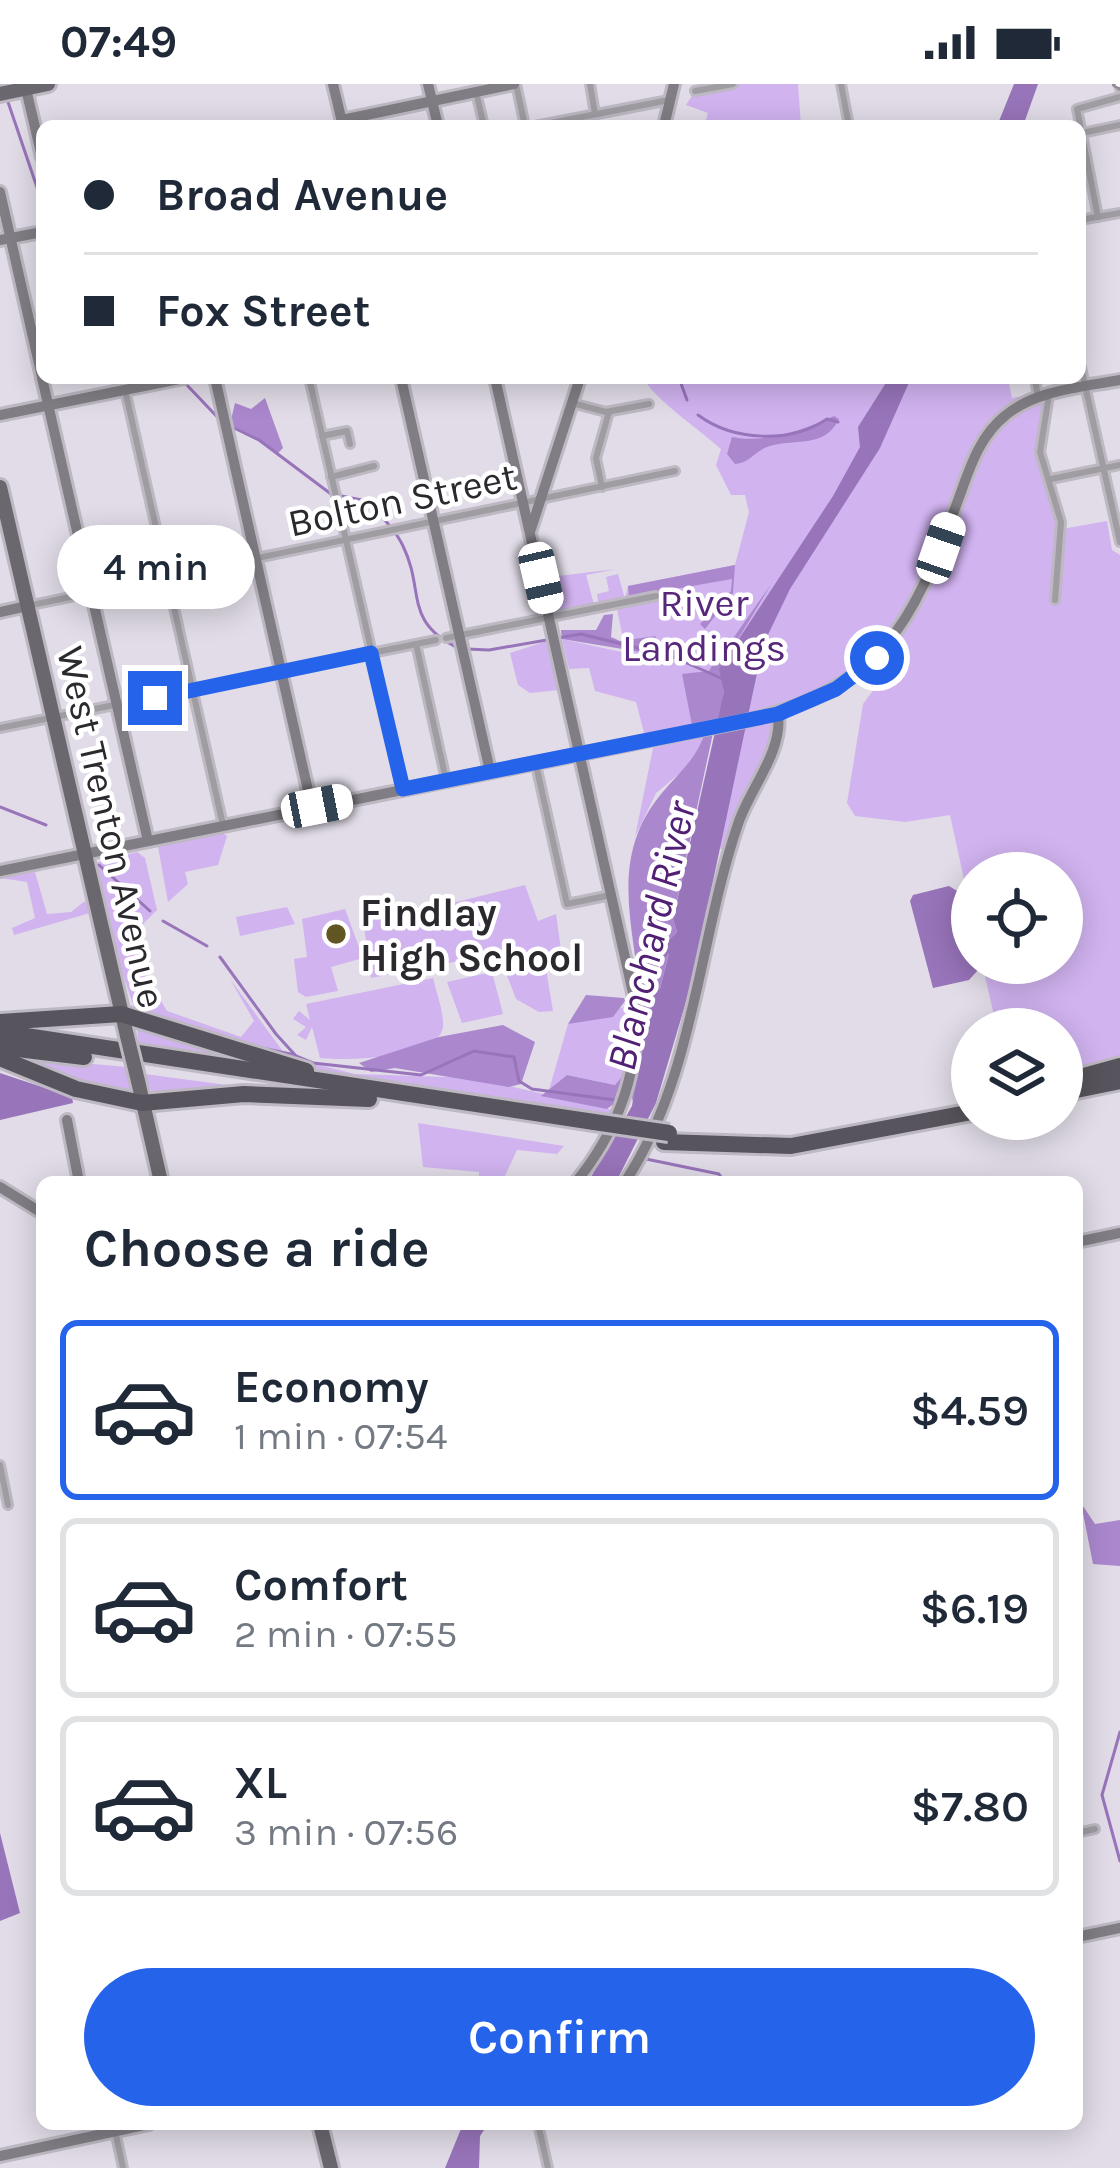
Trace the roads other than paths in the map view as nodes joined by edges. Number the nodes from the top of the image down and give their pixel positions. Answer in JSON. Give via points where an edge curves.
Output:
{"nodes":[{"id":1,"x":48,"y":84,"type":"edge"},
{"id":2,"x":334,"y":84,"type":"edge"},
{"id":3,"x":428,"y":84,"type":"edge"},
{"id":4,"x":515,"y":84,"type":"edge"},
{"id":5,"x":590,"y":84,"type":"edge"},
{"id":6,"x":674,"y":84,"type":"edge"},
{"id":7,"x":733,"y":84,"type":"edge"},
{"id":8,"x":841,"y":84,"type":"edge"},
{"id":9,"x":722,"y":85,"type":"edge"},
{"id":10,"x":26,"y":88,"type":"junction"},
{"id":11,"x":1120,"y":90,"type":"edge"},
{"id":12,"x":695,"y":91,"type":"dead end"},
{"id":13,"x":476,"y":92,"type":"junction"},
{"id":14,"x":0,"y":94,"type":"edge"},
{"id":15,"x":432,"y":100,"type":"junction"},
{"id":16,"x":672,"y":100,"type":"junction"},
{"id":17,"x":595,"y":114,"type":"junction"},
{"id":18,"x":341,"y":120,"type":"edge"},
{"id":19,"x":354,"y":120,"type":"edge"},
{"id":20,"x":437,"y":120,"type":"edge"},
{"id":21,"x":483,"y":120,"type":"edge"},
{"id":22,"x":524,"y":120,"type":"edge"},
{"id":23,"x":565,"y":120,"type":"edge"},
{"id":24,"x":666,"y":120,"type":"edge"},
{"id":25,"x":849,"y":120,"type":"edge"},
{"id":26,"x":1081,"y":120,"type":"edge"},
{"id":27,"x":1120,"y":125,"type":"edge"},
{"id":28,"x":36,"y":132,"type":"edge"},
{"id":29,"x":1086,"y":132,"type":"edge"},
{"id":30,"x":1086,"y":158,"type":"edge"},
{"id":31,"x":0,"y":192,"type":"edge"},
{"id":32,"x":1120,"y":213,"type":"edge"},
{"id":33,"x":1098,"y":217,"type":"junction"},
{"id":34,"x":1086,"y":219,"type":"edge"},
{"id":35,"x":36,"y":233,"type":"edge"},
{"id":36,"x":5,"y":239,"type":"edge"},
{"id":37,"x":36,"y":355,"type":"edge"},
{"id":38,"x":1120,"y":380,"type":"edge"},
{"id":39,"x":43,"y":384,"type":"edge"},
{"id":40,"x":155,"y":384,"type":"edge"},
{"id":41,"x":216,"y":384,"type":"edge"},
{"id":42,"x":310,"y":384,"type":"edge"},
{"id":43,"x":401,"y":384,"type":"edge"},
{"id":44,"x":496,"y":384,"type":"edge"},
{"id":45,"x":578,"y":384,"type":"edge"},
{"id":46,"x":1038,"y":384,"type":"edge"},
{"id":47,"x":1084,"y":384,"type":"edge"},
{"id":48,"x":1085,"y":387,"type":"junction"},
{"id":49,"x":125,"y":390,"type":"junction"},
{"id":50,"x":1044,"y":396,"type":"junction"},
{"id":51,"x":572,"y":403,"type":"junction"},
{"id":52,"x":649,"y":404,"type":"dead end"},
{"id":53,"x":48,"y":406,"type":"junction"},
{"id":54,"x":609,"y":412,"type":"junction"},
{"id":55,"x":0,"y":415,"type":"edge"},
{"id":56,"x":322,"y":436,"type":"junction"},
{"id":57,"x":350,"y":444,"type":"dead end"},
{"id":58,"x":1120,"y":465,"type":"edge"},
{"id":59,"x":374,"y":466,"type":"dead end"},
{"id":60,"x":1102,"y":469,"type":"junction"},
{"id":61,"x":675,"y":472,"type":"dead end"},
{"id":62,"x":1051,"y":479,"type":"junction"},
{"id":63,"x":332,"y":480,"type":"junction"},
{"id":64,"x":0,"y":487,"type":"edge"},
{"id":65,"x":602,"y":487,"type":"junction"},
{"id":66,"x":538,"y":502,"type":"junction"},
{"id":67,"x":525,"y":505,"type":"junction"},
{"id":68,"x":434,"y":524,"type":"junction"},
{"id":69,"x":530,"y":530,"type":"junction"},
{"id":70,"x":346,"y":542,"type":"junction"},
{"id":71,"x":1120,"y":542,"type":"edge"},
{"id":72,"x":257,"y":560,"type":"junction"},
{"id":73,"x":167,"y":578,"type":"junction"},
{"id":74,"x":93,"y":593,"type":"junction"},
{"id":75,"x":656,"y":596,"type":"dead end"},
{"id":76,"x":1055,"y":600,"type":"dead end"},
{"id":77,"x":27,"y":606,"type":"junction"},
{"id":78,"x":0,"y":612,"type":"edge"},
{"id":79,"x":550,"y":617,"type":"junction"},
{"id":80,"x":436,"y":640,"type":"dead end"},
{"id":81,"x":458,"y":643,"type":"junction"},
{"id":82,"x":416,"y":644,"type":"junction"},
{"id":83,"x":371,"y":653,"type":"junction"},
{"id":84,"x":282,"y":672,"type":"junction"},
{"id":85,"x":193,"y":690,"type":"junction"},
{"id":86,"x":117,"y":705,"type":"junction"},
{"id":87,"x":778,"y":714,"type":"junction"},
{"id":88,"x":52,"y":718,"type":"junction"},
{"id":89,"x":0,"y":728,"type":"edge"},
{"id":90,"x":580,"y":753,"type":"junction"},
{"id":91,"x":535,"y":762,"type":"junction"},
{"id":92,"x":490,"y":771,"type":"junction"},
{"id":93,"x":446,"y":780,"type":"junction"},
{"id":94,"x":403,"y":789,"type":"junction"},
{"id":95,"x":312,"y":808,"type":"junction"},
{"id":96,"x":223,"y":826,"type":"junction"},
{"id":97,"x":148,"y":842,"type":"junction"},
{"id":98,"x":84,"y":854,"type":"junction"},
{"id":99,"x":0,"y":871,"type":"edge"},
{"id":100,"x":611,"y":895,"type":"junction"},
{"id":101,"x":121,"y":1014,"type":"junction"},
{"id":102,"x":0,"y":1022,"type":"edge"},
{"id":103,"x":0,"y":1032,"type":"edge"},
{"id":104,"x":0,"y":1047,"type":"edge"},
{"id":105,"x":0,"y":1058,"type":"edge"},
{"id":106,"x":1120,"y":1078,"type":"edge"},
{"id":107,"x":1083,"y":1085,"type":"edge"},
{"id":108,"x":418,"y":1097,"type":"junction"},
{"id":109,"x":394,"y":1100,"type":"junction"},
{"id":110,"x":142,"y":1103,"type":"junction"},
{"id":111,"x":951,"y":1112,"type":"edge"},
{"id":112,"x":67,"y":1120,"type":"dead end"},
{"id":113,"x":592,"y":1127,"type":"junction"},
{"id":114,"x":78,"y":1176,"type":"edge"},
{"id":115,"x":160,"y":1176,"type":"edge"},
{"id":116,"x":580,"y":1176,"type":"edge"},
{"id":117,"x":628,"y":1176,"type":"edge"},
{"id":118,"x":0,"y":1186,"type":"edge"},
{"id":119,"x":36,"y":1209,"type":"edge"},
{"id":120,"x":1120,"y":1233,"type":"edge"},
{"id":121,"x":1083,"y":1241,"type":"edge"},
{"id":122,"x":0,"y":1465,"type":"edge"},
{"id":123,"x":8,"y":1504,"type":"dead end"},
{"id":124,"x":1095,"y":1829,"type":"dead end"},
{"id":125,"x":1083,"y":1832,"type":"edge"},
{"id":126,"x":1120,"y":1928,"type":"edge"},
{"id":127,"x":1083,"y":1936,"type":"edge"},
{"id":128,"x":120,"y":2130,"type":"edge"},
{"id":129,"x":322,"y":2130,"type":"edge"},
{"id":130,"x":539,"y":2130,"type":"edge"},
{"id":131,"x":115,"y":2131,"type":"junction"},
{"id":132,"x":0,"y":2156,"type":"edge"},
{"id":133,"x":123,"y":2168,"type":"edge"},
{"id":134,"x":331,"y":2168,"type":"edge"},
{"id":135,"x":548,"y":2168,"type":"edge"}],
"edges":[{"from":1,"to":10,"type":"main road"},
{"from":2,"to":18,"type":"street"},
{"from":3,"to":15,"type":"street"},
{"from":4,"to":13,"type":"street"},
{"from":4,"to":22,"type":"street"},
{"from":5,"to":17,"type":"street"},
{"from":6,"to":16,"type":"street"},
{"from":7,"to":9,"type":"street"},
{"from":8,"to":25,"type":"street"},
{"from":9,"to":12,"type":"street"},
{"from":10,"to":14,"type":"main road"},
{"from":10,"to":28,"type":"street"},
{"from":11,"to":26,"type":"street","via":[[1080,105]]},
{"from":13,"to":15,"type":"street"},
{"from":13,"to":21,"type":"street"},
{"from":15,"to":19,"type":"street"},
{"from":15,"to":20,"type":"street"},
{"from":16,"to":17,"type":"street"},
{"from":16,"to":24,"type":"street"},
{"from":17,"to":23,"type":"street"},
{"from":27,"to":29,"type":"street"},
{"from":30,"to":33,"type":"street"},
{"from":31,"to":36,"type":"street"},
{"from":32,"to":33,"type":"street"},
{"from":33,"to":34,"type":"street"},
{"from":35,"to":36,"type":"street"},
{"from":36,"to":37,"type":"street"},
{"from":38,"to":48,"type":"street"},
{"from":39,"to":53,"type":"street"},
{"from":40,"to":49,"type":"street"},
{"from":41,"to":72,"type":"street"},
{"from":42,"to":56,"type":"street"},
{"from":43,"to":68,"type":"street"},
{"from":44,"to":67,"type":"street"},
{"from":45,"to":51,"type":"street"},
{"from":46,"to":50,"type":"street"},
{"from":47,"to":48,"type":"street"},
{"from":48,"to":50,"type":"street"},
{"from":48,"to":60,"type":"street"},
{"from":49,"to":53,"type":"street"},
{"from":49,"to":73,"type":"street"},
{"from":50,"to":62,"type":"street","via":[[1040,452]]},
{"from":50,"to":87,"type":"street","via":[[1009,412],[983,439],[924,592],[891,643],[836,689]]},
{"from":51,"to":54,"type":"street"},
{"from":51,"to":66,"type":"street"},
{"from":52,"to":54,"type":"street"},
{"from":53,"to":55,"type":"street"},
{"from":53,"to":74,"type":"street"},
{"from":54,"to":65,"type":"street","via":[[596,458]]},
{"from":56,"to":57,"type":"street","via":[[347,431]]},
{"from":56,"to":63,"type":"street"},
{"from":58,"to":60,"type":"street"},
{"from":59,"to":63,"type":"street"},
{"from":60,"to":62,"type":"street"},
{"from":60,"to":71,"type":"street"},
{"from":61,"to":65,"type":"street","name":"Bolton Street"},
{"from":62,"to":76,"type":"street","via":[[1062,530]]},
{"from":63,"to":70,"type":"street"},
{"from":64,"to":77,"type":"main road","name":"West Trenton Avenue"},
{"from":65,"to":66,"type":"street","name":"Bolton Street"},
{"from":66,"to":67,"type":"street","name":"Bolton Street"},
{"from":66,"to":69,"type":"street"},
{"from":67,"to":68,"type":"street","name":"Bolton Street"},
{"from":67,"to":69,"type":"street"},
{"from":68,"to":70,"type":"street","name":"Bolton Street"},
{"from":68,"to":81,"type":"street"},
{"from":69,"to":79,"type":"street"},
{"from":70,"to":72,"type":"street","name":"Bolton Street"},
{"from":70,"to":83,"type":"street"},
{"from":72,"to":73,"type":"street","name":"Bolton Street"},
{"from":72,"to":84,"type":"street"},
{"from":73,"to":74,"type":"street","name":"Bolton Street"},
{"from":73,"to":85,"type":"street"},
{"from":74,"to":77,"type":"street","name":"Bolton Street"},
{"from":74,"to":86,"type":"street"},
{"from":75,"to":79,"type":"street"},
{"from":77,"to":78,"type":"street","name":"Bolton Street"},
{"from":77,"to":88,"type":"main road","name":"West Trenton Avenue"},
{"from":79,"to":81,"type":"street"},
{"from":79,"to":90,"type":"street"},
{"from":80,"to":82,"type":"street"},
{"from":81,"to":92,"type":"street"},
{"from":82,"to":83,"type":"street"},
{"from":82,"to":93,"type":"street"},
{"from":83,"to":84,"type":"street"},
{"from":83,"to":94,"type":"street"},
{"from":84,"to":85,"type":"street"},
{"from":84,"to":95,"type":"street"},
{"from":85,"to":86,"type":"street"},
{"from":85,"to":96,"type":"street"},
{"from":86,"to":88,"type":"street"},
{"from":86,"to":97,"type":"street"},
{"from":87,"to":90,"type":"street"},
{"from":87,"to":117,"type":"street","via":[[776,742],[736,830],[661,1111]]},
{"from":88,"to":89,"type":"street"},
{"from":88,"to":98,"type":"main road","name":"West Trenton Avenue"},
{"from":90,"to":91,"type":"street"},
{"from":90,"to":100,"type":"street"},
{"from":91,"to":92,"type":"street"},
{"from":91,"to":100,"type":"street","via":[[567,904]]},
{"from":92,"to":93,"type":"street"},
{"from":93,"to":94,"type":"street"},
{"from":94,"to":95,"type":"street"},
{"from":95,"to":96,"type":"street"},
{"from":96,"to":97,"type":"street"},
{"from":97,"to":98,"type":"street"},
{"from":98,"to":99,"type":"street"},
{"from":98,"to":101,"type":"main road","name":"West Trenton Avenue"},
{"from":100,"to":116,"type":"street","via":[[635,1003],[634,1049],[616,1120]]},
{"from":101,"to":102,"type":"highway"},
{"from":101,"to":108,"type":"highway","via":[[278,1065]]},
{"from":101,"to":110,"type":"main road","name":"West Trenton Avenue","bridge":true},
{"from":103,"to":108,"type":"highway"},
{"from":104,"to":109,"type":"highway"},
{"from":105,"to":110,"type":"highway","via":[[76,1089]]},
{"from":106,"to":107,"type":"highway"},
{"from":108,"to":113,"type":"highway"},
{"from":109,"to":110,"type":"highway","via":[[244,1094]]},
{"from":109,"to":113,"type":"highway"},
{"from":110,"to":115,"type":"main road","name":"West Trenton Avenue"},
{"from":111,"to":113,"type":"highway","via":[[791,1146]]},
{"from":112,"to":114,"type":"street"},
{"from":118,"to":119,"type":"street"},
{"from":120,"to":121,"type":"street"},
{"from":122,"to":123,"type":"street"},
{"from":124,"to":125,"type":"street"},
{"from":126,"to":127,"type":"street"},
{"from":128,"to":131,"type":"street"},
{"from":129,"to":134,"type":"main road"},
{"from":130,"to":135,"type":"street"},
{"from":131,"to":132,"type":"street"},
{"from":131,"to":133,"type":"street"}]}
